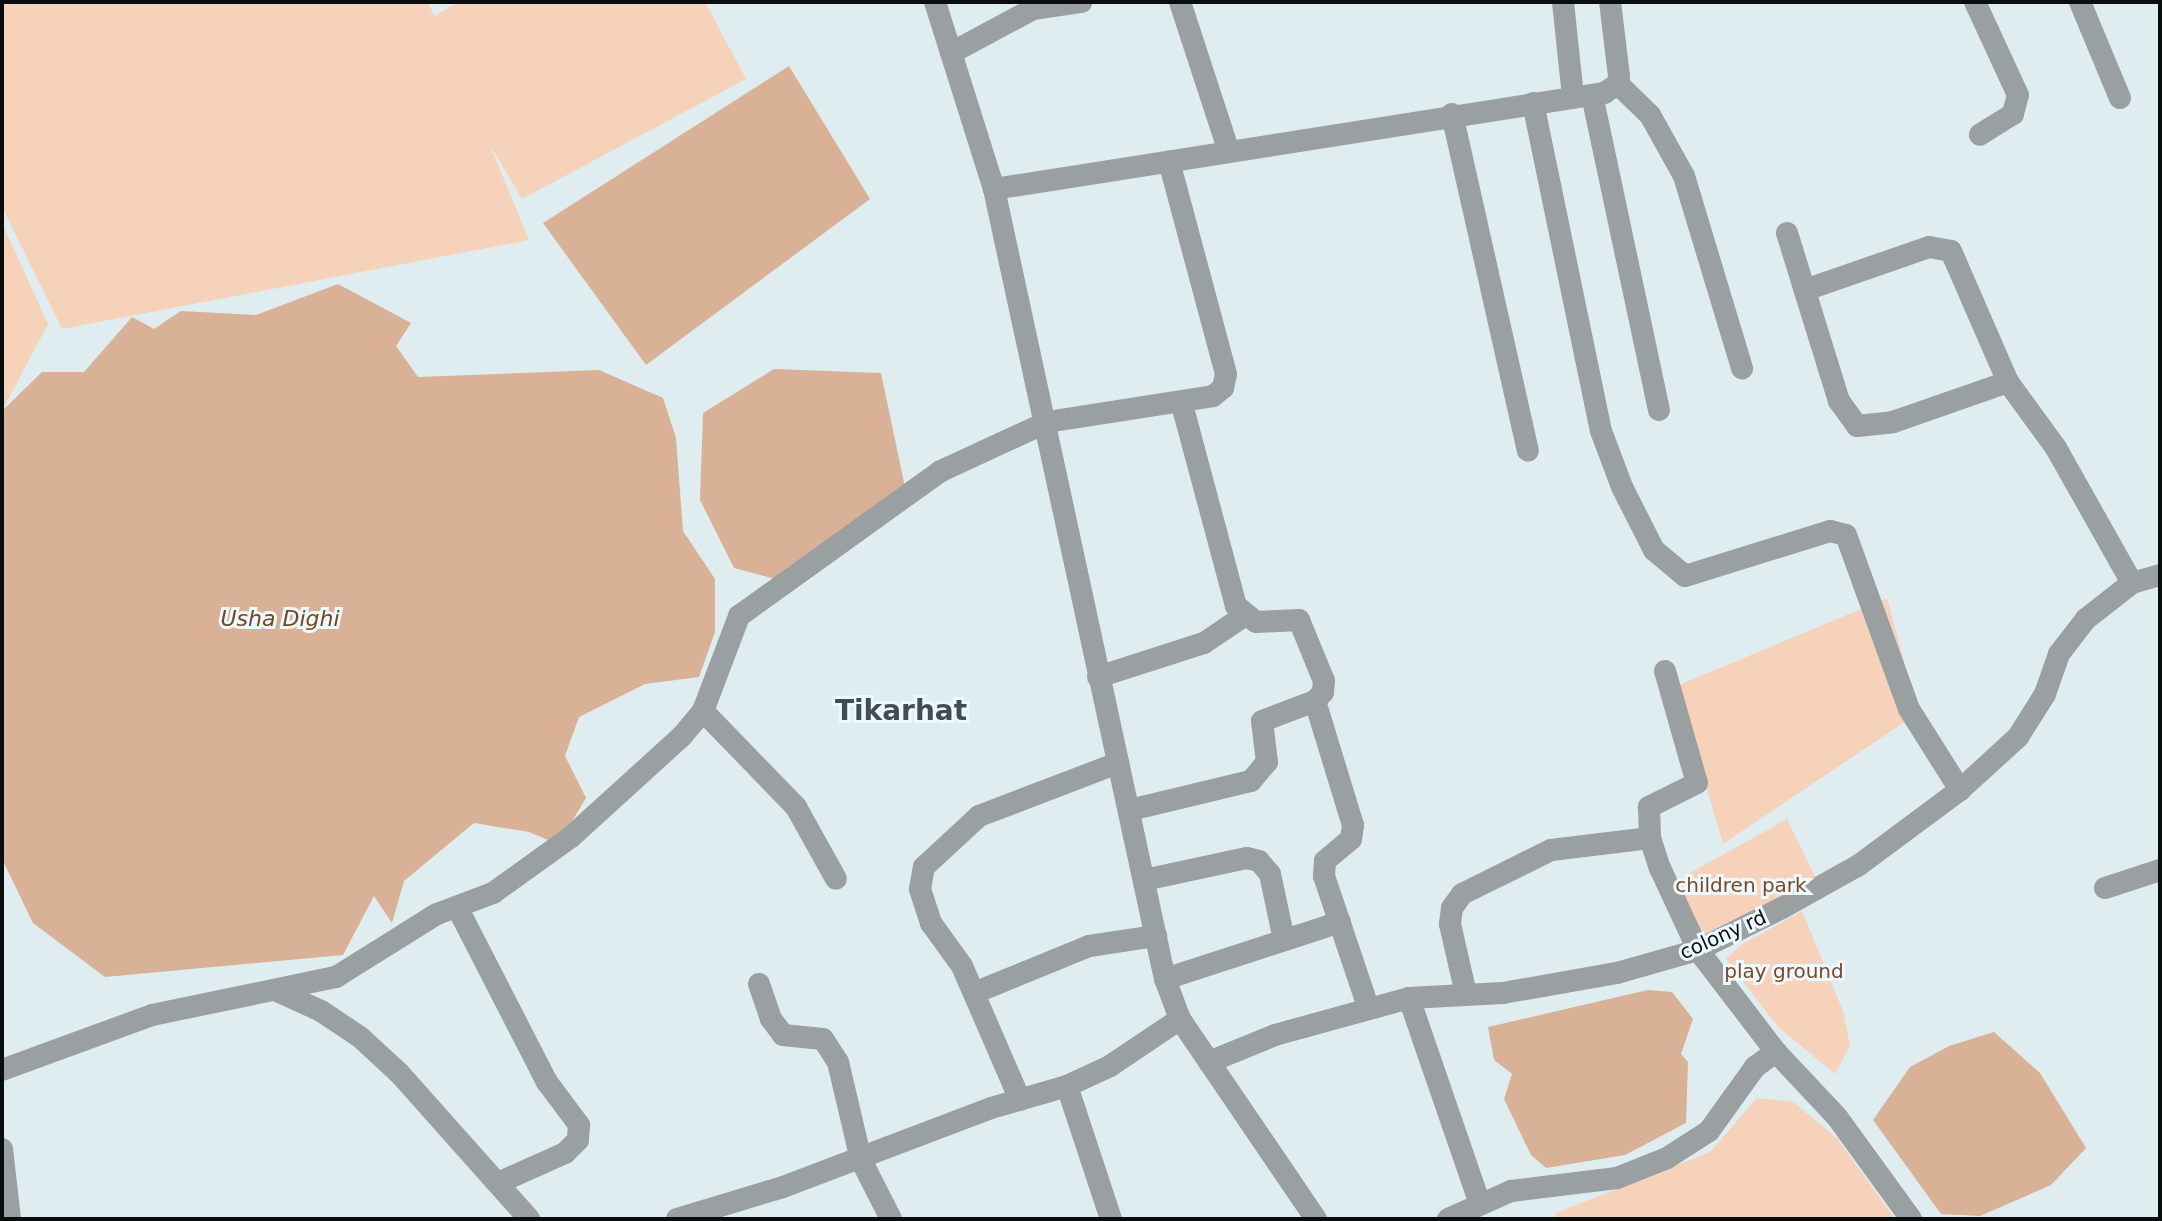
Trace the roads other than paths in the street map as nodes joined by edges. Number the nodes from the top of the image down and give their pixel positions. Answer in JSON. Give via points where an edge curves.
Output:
{"nodes":[{"id":1,"x":935,"y":2,"type":"edge"},
{"id":2,"x":1081,"y":2,"type":"edge"},
{"id":3,"x":1180,"y":2,"type":"edge"},
{"id":4,"x":1563,"y":2,"type":"edge"},
{"id":5,"x":1610,"y":2,"type":"edge"},
{"id":6,"x":1975,"y":2,"type":"edge"},
{"id":7,"x":2080,"y":2,"type":"edge"},
{"id":8,"x":951,"y":53,"type":"junction"},
{"id":9,"x":1618,"y":84,"type":"junction"},
{"id":10,"x":1582,"y":96,"type":"junction"},
{"id":11,"x":2120,"y":98,"type":"dead end"},
{"id":12,"x":1533,"y":103,"type":"junction"},
{"id":13,"x":1452,"y":114,"type":"junction"},
{"id":14,"x":1980,"y":135,"type":"dead end"},
{"id":15,"x":1228,"y":149,"type":"junction"},
{"id":16,"x":1169,"y":161,"type":"junction"},
{"id":17,"x":994,"y":189,"type":"junction"},
{"id":18,"x":1787,"y":233,"type":"dead end"},
{"id":19,"x":1805,"y":290,"type":"junction"},
{"id":20,"x":1742,"y":368,"type":"dead end"},
{"id":21,"x":2008,"y":382,"type":"junction"},
{"id":22,"x":1182,"y":404,"type":"junction"},
{"id":23,"x":1659,"y":410,"type":"dead end"},
{"id":24,"x":1047,"y":422,"type":"junction"},
{"id":25,"x":1528,"y":451,"type":"dead end"},
{"id":26,"x":2160,"y":575,"type":"edge"},
{"id":27,"x":2132,"y":583,"type":"junction"},
{"id":28,"x":1244,"y":616,"type":"junction"},
{"id":29,"x":1665,"y":671,"type":"dead end"},
{"id":30,"x":1098,"y":677,"type":"junction"},
{"id":31,"x":1315,"y":701,"type":"junction"},
{"id":32,"x":703,"y":711,"type":"junction"},
{"id":33,"x":1118,"y":763,"type":"junction"},
{"id":34,"x":1960,"y":790,"type":"junction"},
{"id":35,"x":1130,"y":810,"type":"junction"},
{"id":36,"x":1650,"y":838,"type":"junction"},
{"id":37,"x":2160,"y":870,"type":"edge"},
{"id":38,"x":836,"y":879,"type":"dead end"},
{"id":39,"x":1144,"y":880,"type":"junction"},
{"id":40,"x":2105,"y":888,"type":"dead end"},
{"id":41,"x":457,"y":907,"type":"junction"},
{"id":42,"x":1340,"y":922,"type":"junction"},
{"id":43,"x":1156,"y":936,"type":"junction"},
{"id":44,"x":1284,"y":940,"type":"junction"},
{"id":45,"x":1698,"y":950,"type":"junction"},
{"id":46,"x":1165,"y":979,"type":"junction"},
{"id":47,"x":759,"y":984,"type":"dead end"},
{"id":48,"x":275,"y":990,"type":"junction"},
{"id":49,"x":974,"y":993,"type":"junction"},
{"id":50,"x":1466,"y":994,"type":"junction"},
{"id":51,"x":1409,"y":998,"type":"junction"},
{"id":52,"x":1368,"y":1007,"type":"junction"},
{"id":53,"x":1180,"y":1019,"type":"junction"},
{"id":54,"x":1776,"y":1052,"type":"junction"},
{"id":55,"x":1209,"y":1062,"type":"junction"},
{"id":56,"x":2,"y":1070,"type":"edge"},
{"id":57,"x":1067,"y":1086,"type":"junction"},
{"id":58,"x":1020,"y":1100,"type":"junction"},
{"id":59,"x":2,"y":1149,"type":"edge"},
{"id":60,"x":861,"y":1160,"type":"junction"},
{"id":61,"x":498,"y":1183,"type":"junction"},
{"id":62,"x":1479,"y":1201,"type":"junction"},
{"id":63,"x":10,"y":1219,"type":"edge"},
{"id":64,"x":529,"y":1219,"type":"edge"},
{"id":65,"x":677,"y":1219,"type":"edge"},
{"id":66,"x":891,"y":1219,"type":"edge"},
{"id":67,"x":1111,"y":1219,"type":"edge"},
{"id":68,"x":1316,"y":1219,"type":"edge"},
{"id":69,"x":1448,"y":1219,"type":"edge"},
{"id":70,"x":1911,"y":1219,"type":"edge"}],
"edges":[{"from":1,"to":8,"type":"street"},
{"from":2,"to":8,"type":"street","via":[[1033,9]]},
{"from":3,"to":15,"type":"street"},
{"from":4,"to":10,"type":"street"},
{"from":5,"to":9,"type":"street"},
{"from":6,"to":14,"type":"street","via":[[2018,95],[2013,114]]},
{"from":7,"to":11,"type":"street"},
{"from":8,"to":17,"type":"street"},
{"from":9,"to":10,"type":"street"},
{"from":9,"to":20,"type":"street","via":[[1650,115],[1684,176]]},
{"from":10,"to":12,"type":"street"},
{"from":10,"to":23,"type":"street"},
{"from":12,"to":13,"type":"street"},
{"from":12,"to":34,"type":"street","via":[[1601,431],[1654,550],[1668,566],[1694,575],[1830,531],[1846,535],[1909,709]]},
{"from":13,"to":15,"type":"street"},
{"from":13,"to":25,"type":"street"},
{"from":15,"to":16,"type":"street"},
{"from":16,"to":17,"type":"street"},
{"from":16,"to":22,"type":"street","via":[[1226,374],[1223,388],[1213,396]]},
{"from":17,"to":24,"type":"street"},
{"from":18,"to":19,"type":"street"},
{"from":19,"to":21,"type":"street","via":[[1944,246],[1958,262]]},
{"from":19,"to":21,"type":"street","via":[[1839,401],[1857,426],[1893,422]]},
{"from":21,"to":27,"type":"street","via":[[2056,448]]},
{"from":22,"to":24,"type":"street"},
{"from":22,"to":28,"type":"street","via":[[1236,606]]},
{"from":24,"to":30,"type":"street"},
{"from":24,"to":32,"type":"street","via":[[941,471],[766,592],[739,616]]},
{"from":26,"to":27,"type":"street","name":"colony rd"},
{"from":27,"to":34,"type":"street","name":"colony rd","via":[[2086,619],[2059,654],[2045,694],[2018,737]]},
{"from":28,"to":30,"type":"street","via":[[1204,643]]},
{"from":28,"to":31,"type":"street","via":[[1256,622],[1299,620],[1324,681]]},
{"from":29,"to":36,"type":"street","via":[[1697,783],[1687,792],[1653,801]]},
{"from":30,"to":33,"type":"street"},
{"from":31,"to":35,"type":"street","via":[[1262,721],[1267,762],[1251,781]]},
{"from":31,"to":42,"type":"street","via":[[1353,825],[1351,839],[1325,861],[1324,876]]},
{"from":32,"to":38,"type":"street","via":[[796,807]]},
{"from":32,"to":41,"type":"street","via":[[571,837],[493,893]]},
{"from":33,"to":35,"type":"street"},
{"from":33,"to":49,"type":"street","via":[[979,816],[924,867],[920,889],[931,923]]},
{"from":34,"to":45,"type":"street","name":"colony rd","via":[[1859,865]]},
{"from":35,"to":39,"type":"street"},
{"from":36,"to":45,"type":"street"},
{"from":36,"to":50,"type":"street","via":[[1551,850],[1462,894],[1452,908],[1450,924]]},
{"from":37,"to":40,"type":"street"},
{"from":39,"to":43,"type":"street"},
{"from":39,"to":44,"type":"street","via":[[1247,858],[1259,861],[1270,874]]},
{"from":41,"to":48,"type":"street","via":[[336,977]]},
{"from":41,"to":61,"type":"street","via":[[540,1069],[579,1125],[578,1140],[565,1153]]},
{"from":42,"to":44,"type":"street"},
{"from":42,"to":52,"type":"street"},
{"from":43,"to":46,"type":"street"},
{"from":43,"to":49,"type":"street","via":[[1089,946]]},
{"from":44,"to":46,"type":"street"},
{"from":45,"to":50,"type":"street","name":"colony rd","via":[[1558,986]]},
{"from":45,"to":54,"type":"street"},
{"from":46,"to":53,"type":"street"},
{"from":47,"to":60,"type":"street","via":[[771,1019],[783,1035],[823,1039],[838,1062]]},
{"from":48,"to":56,"type":"street","via":[[152,1015]]},
{"from":48,"to":61,"type":"street","via":[[360,1037]]},
{"from":49,"to":58,"type":"street"},
{"from":50,"to":51,"type":"street","name":"colony rd"},
{"from":51,"to":52,"type":"street","name":"colony rd"},
{"from":51,"to":62,"type":"street"},
{"from":52,"to":55,"type":"street","name":"colony rd"},
{"from":53,"to":55,"type":"street"},
{"from":53,"to":57,"type":"street","via":[[1110,1066]]},
{"from":54,"to":62,"type":"street","via":[[1755,1067],[1709,1131],[1667,1158],[1617,1178],[1511,1191]]},
{"from":54,"to":70,"type":"street","via":[[1837,1117]]},
{"from":55,"to":68,"type":"street"},
{"from":57,"to":58,"type":"street"},
{"from":57,"to":67,"type":"street"},
{"from":58,"to":60,"type":"street"},
{"from":59,"to":63,"type":"street"},
{"from":60,"to":65,"type":"street"},
{"from":60,"to":66,"type":"street"},
{"from":61,"to":64,"type":"street"},
{"from":62,"to":69,"type":"street"}]}
